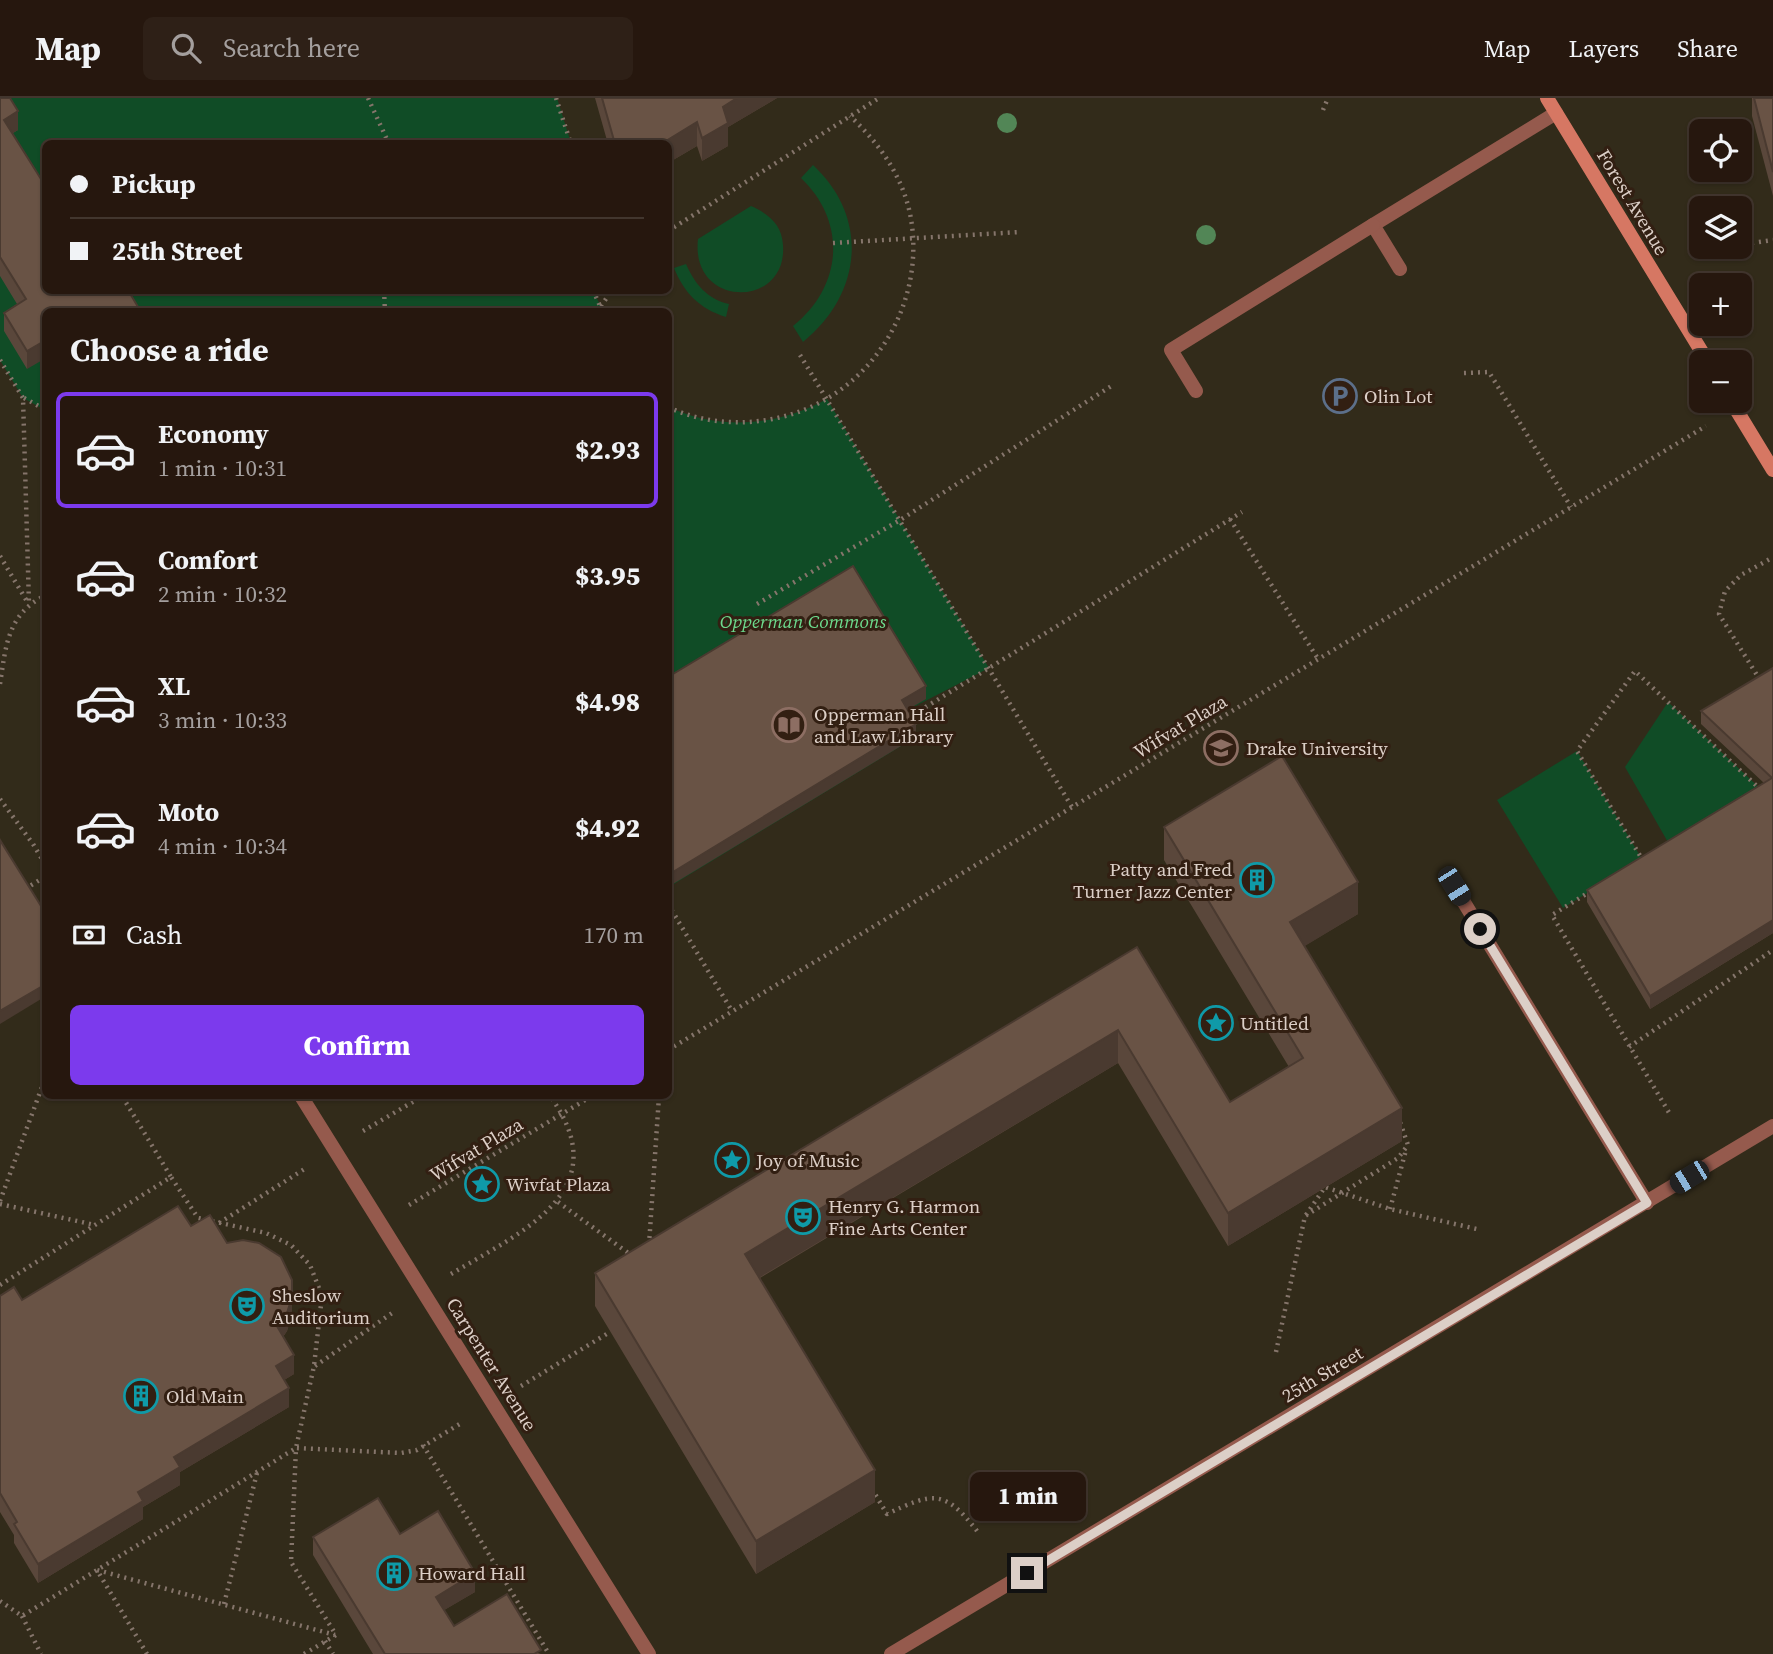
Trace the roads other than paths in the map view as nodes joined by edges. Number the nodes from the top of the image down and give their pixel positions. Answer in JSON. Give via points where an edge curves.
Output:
{"nodes":[{"id":1,"x":1547,"y":98,"type":"edge"},
{"id":2,"x":1556,"y":113,"type":"junction"},
{"id":3,"x":1373,"y":225,"type":"junction"},
{"id":4,"x":1400,"y":269,"type":"dead end"},
{"id":5,"x":1700,"y":350,"type":"edge"},
{"id":6,"x":1196,"y":391,"type":"dead end"},
{"id":7,"x":1738,"y":413,"type":"edge"},
{"id":8,"x":1773,"y":470,"type":"edge"},
{"id":9,"x":1454,"y":886,"type":"dead end"},
{"id":10,"x":303,"y":1099,"type":"edge"},
{"id":11,"x":1773,"y":1126,"type":"edge"},
{"id":12,"x":1647,"y":1203,"type":"junction"},
{"id":13,"x":649,"y":1654,"type":"edge"},
{"id":14,"x":891,"y":1654,"type":"edge"}],
"edges":[{"from":1,"to":2,"type":"main road","name":"Forest Avenue"},
{"from":2,"to":3,"type":"street"},
{"from":2,"to":5,"type":"main road","name":"Forest Avenue"},
{"from":3,"to":4,"type":"street"},
{"from":3,"to":6,"type":"street","via":[[1171,350]]},
{"from":7,"to":8,"type":"main road"},
{"from":9,"to":12,"type":"street"},
{"from":10,"to":13,"type":"street","name":"Carpenter Avenue"},
{"from":11,"to":12,"type":"street","name":"25th Street"},
{"from":12,"to":14,"type":"street","name":"25th Street"}]}
